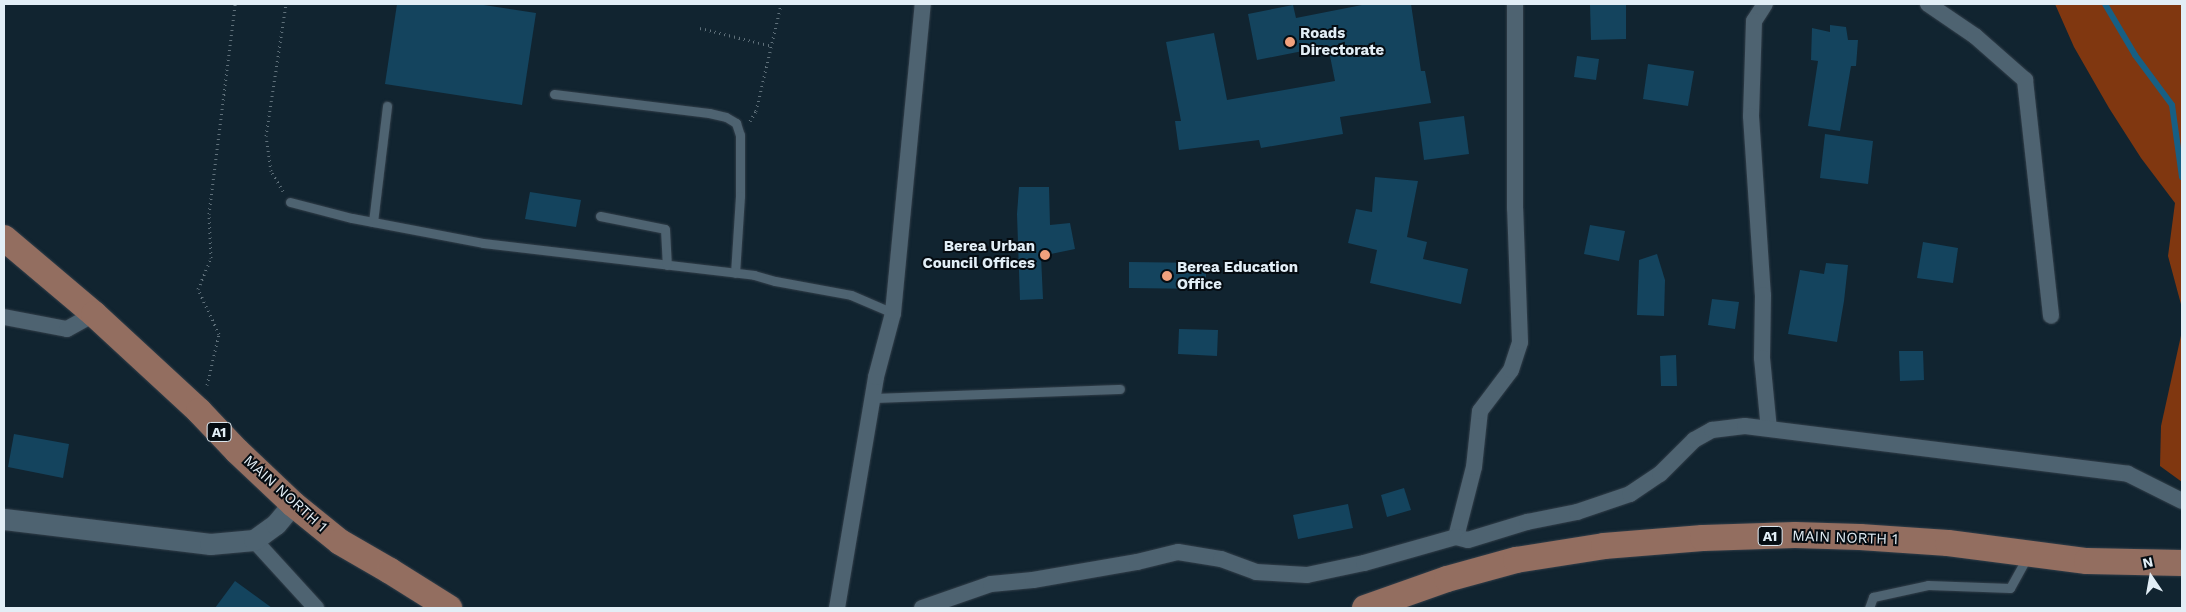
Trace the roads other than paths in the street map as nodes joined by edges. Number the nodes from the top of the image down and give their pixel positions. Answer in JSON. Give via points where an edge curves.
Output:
{"nodes":[{"id":1,"x":923,"y":4,"type":"edge"},
{"id":2,"x":1515,"y":4,"type":"edge"},
{"id":3,"x":1765,"y":4,"type":"edge"},
{"id":4,"x":1928,"y":4,"type":"edge"},
{"id":5,"x":554,"y":94,"type":"dead end"},
{"id":6,"x":387,"y":106,"type":"dead end"},
{"id":7,"x":290,"y":202,"type":"road end"},
{"id":8,"x":600,"y":216,"type":"dead end"},
{"id":9,"x":373,"y":222,"type":"junction"},
{"id":10,"x":4,"y":238,"type":"edge"},
{"id":11,"x":667,"y":265,"type":"junction"},
{"id":12,"x":735,"y":273,"type":"junction"},
{"id":13,"x":893,"y":313,"type":"junction"},
{"id":14,"x":94,"y":314,"type":"junction"},
{"id":15,"x":2051,"y":316,"type":"dead end"},
{"id":16,"x":4,"y":317,"type":"edge"},
{"id":17,"x":1120,"y":389,"type":"dead end"},
{"id":18,"x":872,"y":398,"type":"junction"},
{"id":19,"x":1769,"y":429,"type":"junction"},
{"id":20,"x":2182,"y":502,"type":"edge"},
{"id":21,"x":293,"y":504,"type":"junction"},
{"id":22,"x":4,"y":519,"type":"edge"},
{"id":23,"x":1456,"y":537,"type":"junction"},
{"id":24,"x":254,"y":540,"type":"junction"},
{"id":25,"x":2028,"y":554,"type":"junction"},
{"id":26,"x":2182,"y":563,"type":"edge"},
{"id":27,"x":316,"y":608,"type":"edge"},
{"id":28,"x":448,"y":608,"type":"edge"},
{"id":29,"x":838,"y":608,"type":"edge"},
{"id":30,"x":922,"y":608,"type":"edge"},
{"id":31,"x":1365,"y":608,"type":"edge"},
{"id":32,"x":1869,"y":608,"type":"edge"}],
"edges":[{"from":1,"to":13,"type":"street"},
{"from":2,"to":23,"type":"street","via":[[1515,208],[1520,342],[1511,370],[1480,412],[1474,467]]},
{"from":3,"to":19,"type":"street","via":[[1754,21],[1751,116],[1763,295],[1762,358]]},
{"from":4,"to":15,"type":"street","via":[[1975,36],[2025,80]]},
{"from":5,"to":12,"type":"lane","via":[[709,113],[736,123],[740,135],[740,196]]},
{"from":6,"to":9,"type":"lane"},
{"from":7,"to":9,"type":"lane"},
{"from":8,"to":11,"type":"lane","via":[[665,229]]},
{"from":9,"to":11,"type":"lane","via":[[483,243]]},
{"from":10,"to":14,"type":"main road","name":"MAIN NORTH 1","number":"A1"},
{"from":11,"to":12,"type":"lane"},
{"from":12,"to":13,"type":"lane","via":[[851,295]]},
{"from":13,"to":18,"type":"street"},
{"from":14,"to":16,"type":"street","via":[[66,329]]},
{"from":14,"to":21,"type":"main road","name":"MAIN NORTH 1","number":"A1"},
{"from":17,"to":18,"type":"lane"},
{"from":18,"to":29,"type":"street"},
{"from":19,"to":20,"type":"street","via":[[2128,474]]},
{"from":19,"to":23,"type":"street","via":[[1745,426],[1712,430],[1694,440],[1660,474],[1630,494],[1577,512],[1527,522],[1468,540]]},
{"from":21,"to":24,"type":"street","via":[[276,524]]},
{"from":21,"to":28,"type":"main road","name":"MAIN NORTH 1","number":"A1","via":[[340,542]]},
{"from":22,"to":24,"type":"street","via":[[210,544]]},
{"from":23,"to":30,"type":"street","via":[[1307,575],[1256,572],[1221,559],[1178,552],[1033,580],[991,584]]},
{"from":24,"to":27,"type":"street"},
{"from":25,"to":26,"type":"main road","name":"MAIN NORTH 1","number":"A1","via":[[2087,561]]},
{"from":25,"to":31,"type":"main road","name":"MAIN NORTH 1","number":"A1","via":[[1948,543],[1860,537],[1703,538],[1604,546],[1516,560]]},
{"from":25,"to":32,"type":"lane","via":[[2010,588],[1928,585],[1873,597]]}]}
